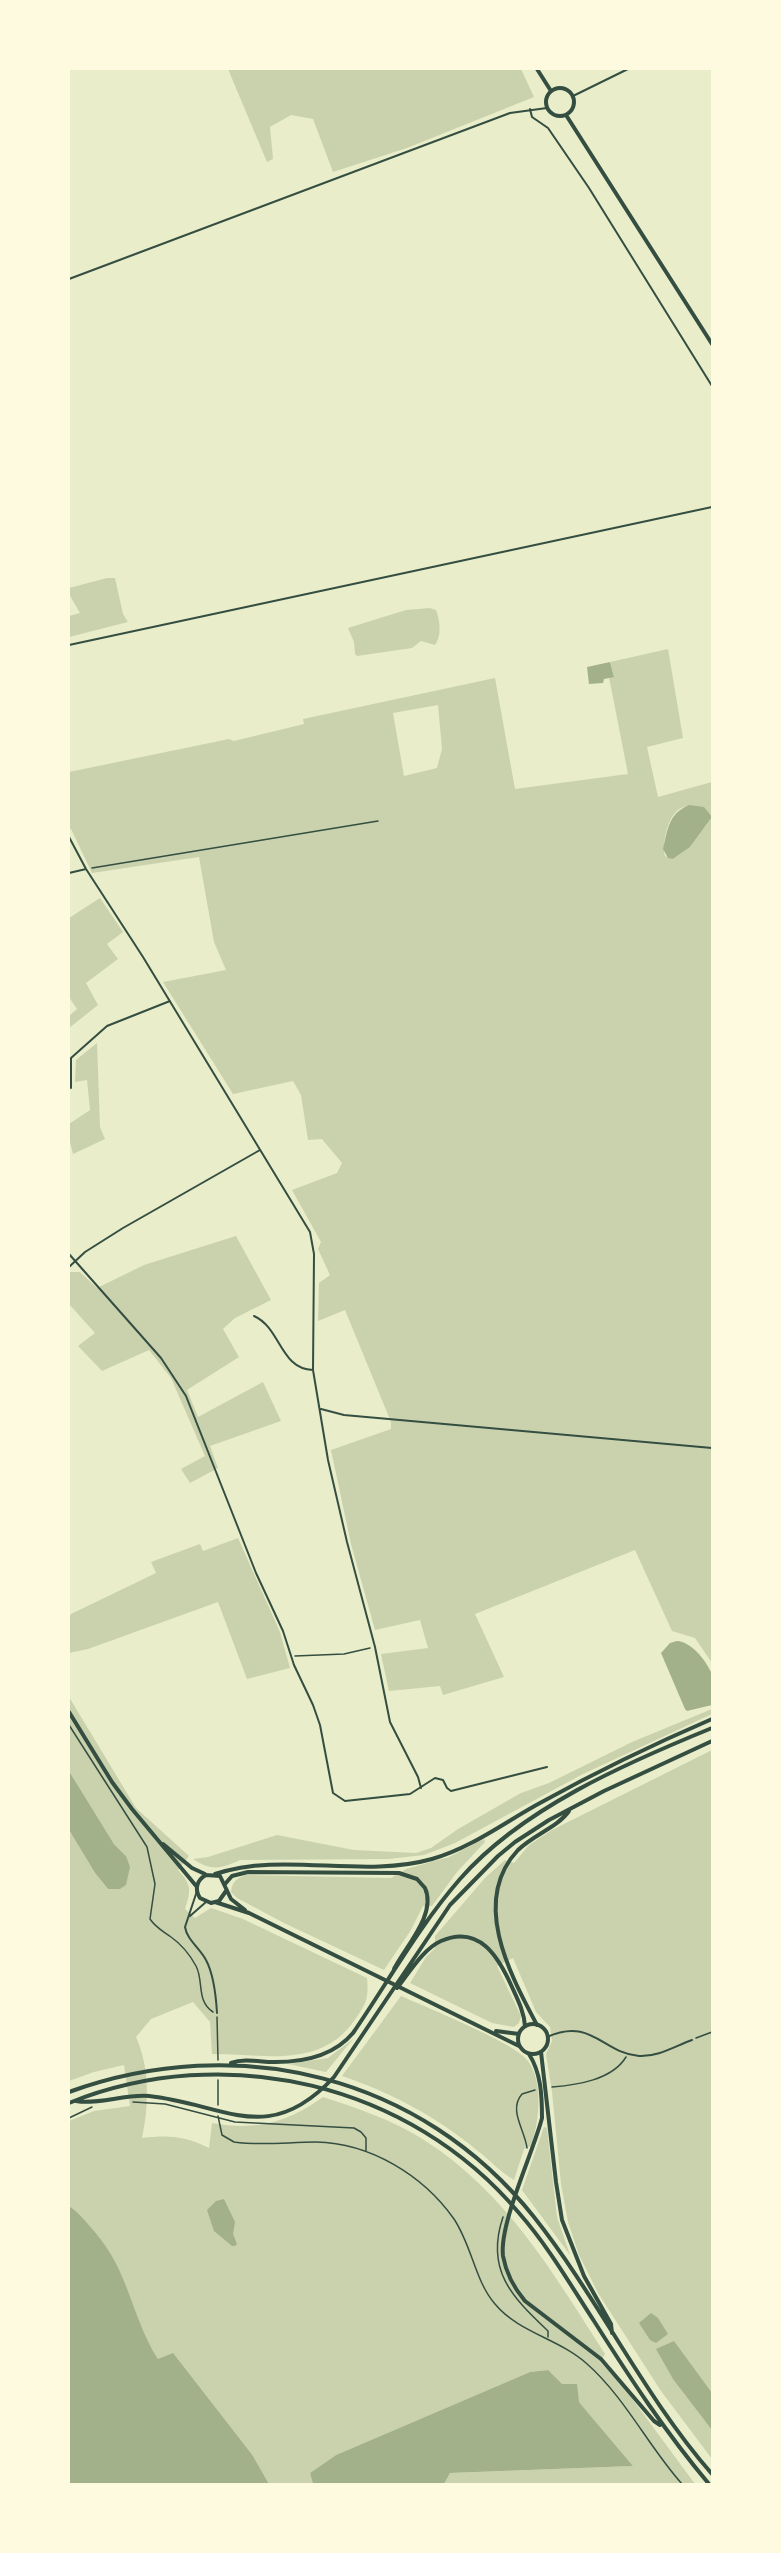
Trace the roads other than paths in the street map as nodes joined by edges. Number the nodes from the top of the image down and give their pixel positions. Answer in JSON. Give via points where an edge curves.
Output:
{"nodes":[{"id":1,"x":537,"y":69,"type":"edge"},
{"id":2,"x":628,"y":69,"type":"edge"},
{"id":3,"x":551,"y":91,"type":"junction"},
{"id":4,"x":573,"y":96,"type":"junction"},
{"id":5,"x":547,"y":108,"type":"junction"},
{"id":6,"x":530,"y":109,"type":"junction"},
{"id":7,"x":566,"y":115,"type":"junction"},
{"id":8,"x":69,"y":279,"type":"edge"},
{"id":9,"x":712,"y":344,"type":"edge"},
{"id":10,"x":712,"y":386,"type":"edge"},
{"id":11,"x":712,"y":507,"type":"edge"},
{"id":12,"x":69,"y":645,"type":"edge"},
{"id":13,"x":69,"y":837,"type":"edge"},
{"id":14,"x":86,"y":869,"type":"junction"},
{"id":15,"x":69,"y":873,"type":"edge"},
{"id":16,"x":170,"y":1001,"type":"junction"},
{"id":17,"x":71,"y":1088,"type":"dead end"},
{"id":18,"x":260,"y":1150,"type":"junction"},
{"id":19,"x":69,"y":1254,"type":"edge"},
{"id":20,"x":75,"y":1262,"type":"junction"},
{"id":21,"x":69,"y":1268,"type":"edge"},
{"id":22,"x":254,"y":1316,"type":"dead end"},
{"id":23,"x":313,"y":1370,"type":"junction"},
{"id":24,"x":321,"y":1409,"type":"junction"},
{"id":25,"x":712,"y":1448,"type":"edge"},
{"id":26,"x":69,"y":1712,"type":"edge"},
{"id":27,"x":712,"y":1719,"type":"edge"},
{"id":28,"x":712,"y":1728,"type":"edge"},
{"id":29,"x":712,"y":1741,"type":"edge"},
{"id":30,"x":547,"y":1767,"type":"dead end"},
{"id":31,"x":421,"y":1788,"type":"junction"},
{"id":32,"x":570,"y":1809,"type":"junction"},
{"id":33,"x":152,"y":1834,"type":"junction"},
{"id":34,"x":215,"y":1874,"type":"junction"},
{"id":35,"x":206,"y":1875,"type":"junction"},
{"id":36,"x":225,"y":1884,"type":"junction"},
{"id":37,"x":197,"y":1889,"type":"junction"},
{"id":38,"x":226,"y":1891,"type":"junction"},
{"id":39,"x":207,"y":1902,"type":"junction"},
{"id":40,"x":215,"y":1902,"type":"junction"},
{"id":41,"x":249,"y":1913,"type":"junction"},
{"id":42,"x":188,"y":1918,"type":"junction"},
{"id":43,"x":383,"y":1988,"type":"junction"},
{"id":44,"x":387,"y":2000,"type":"junction"},
{"id":45,"x":217,"y":2013,"type":"road end"},
{"id":46,"x":537,"y":2025,"type":"junction"},
{"id":47,"x":525,"y":2026,"type":"junction"},
{"id":48,"x":491,"y":2031,"type":"junction"},
{"id":49,"x":519,"y":2034,"type":"junction"},
{"id":50,"x":548,"y":2037,"type":"junction"},
{"id":51,"x":692,"y":2040,"type":"road end"},
{"id":52,"x":519,"y":2046,"type":"junction"},
{"id":53,"x":541,"y":2052,"type":"junction"},
{"id":54,"x":529,"y":2054,"type":"junction"},
{"id":55,"x":243,"y":2063,"type":"junction"},
{"id":56,"x":69,"y":2092,"type":"edge"},
{"id":57,"x":75,"y":2101,"type":"junction"},
{"id":58,"x":69,"y":2103,"type":"edge"},
{"id":59,"x":612,"y":2334,"type":"junction"},
{"id":60,"x":663,"y":2427,"type":"junction"},
{"id":61,"x":712,"y":2474,"type":"edge"},
{"id":62,"x":709,"y":2484,"type":"edge"}],
"edges":[{"from":1,"to":3,"type":"main road"},
{"from":2,"to":4,"type":"street"},
{"from":3,"to":4,"type":"main road","via":[[563,88]]},
{"from":3,"to":5,"type":"main road","via":[[546,99]]},
{"from":4,"to":7,"type":"main road","via":[[573,109]]},
{"from":5,"to":6,"type":"street"},
{"from":5,"to":7,"type":"main road","via":[[557,116]]},
{"from":6,"to":8,"type":"street","via":[[510,113]]},
{"from":6,"to":10,"type":"street","via":[[532,117],[548,128],[589,188]]},
{"from":7,"to":9,"type":"main road"},
{"from":11,"to":12,"type":"street"},
{"from":13,"to":14,"type":"street"},
{"from":14,"to":15,"type":"street"},
{"from":14,"to":16,"type":"street"},
{"from":16,"to":17,"type":"street","via":[[107,1026],[71,1058]]},
{"from":16,"to":18,"type":"street"},
{"from":18,"to":20,"type":"street","via":[[123,1228]]},
{"from":18,"to":23,"type":"street","via":[[306,1225],[313,1244]]},
{"from":19,"to":20,"type":"street"},
{"from":20,"to":21,"type":"street"},
{"from":20,"to":31,"type":"street","via":[[177,1381],[320,1725],[336,1796],[352,1801],[410,1794]]},
{"from":22,"to":23,"type":"street","via":[[268,1327],[294,1365]]},
{"from":23,"to":24,"type":"street"},
{"from":24,"to":25,"type":"street"},
{"from":24,"to":31,"type":"street","via":[[328,1460],[390,1722]]},
{"from":26,"to":33,"type":"main road","via":[[112,1782]]},
{"from":27,"to":34,"type":"main road","via":[[570,1787],[458,1849],[431,1859],[391,1866],[244,1866]]},
{"from":28,"to":43,"type":"main road","via":[[575,1793],[501,1838],[443,1900]]},
{"from":29,"to":32,"type":"main road"},
{"from":30,"to":31,"type":"street","via":[[451,1791],[439,1778]]},
{"from":32,"to":44,"type":"main road","via":[[515,1842],[468,1885],[433,1928]]},
{"from":32,"to":46,"type":"main road","via":[[564,1818],[513,1855],[496,1892],[495,1920],[500,1942]]},
{"from":33,"to":35,"type":"main road"},
{"from":33,"to":37,"type":"main road"},
{"from":34,"to":35,"type":"main road"},
{"from":34,"to":36,"type":"main road"},
{"from":35,"to":37,"type":"main road"},
{"from":36,"to":38,"type":"main road"},
{"from":36,"to":43,"type":"main road","via":[[232,1876],[248,1872],[399,1873],[417,1879],[428,1893],[425,1912]]},
{"from":37,"to":39,"type":"main road","via":[[200,1898]]},
{"from":37,"to":42,"type":"street"},
{"from":38,"to":40,"type":"main road"},
{"from":38,"to":41,"type":"main road"},
{"from":39,"to":40,"type":"main road"},
{"from":39,"to":42,"type":"street"},
{"from":40,"to":41,"type":"main road"},
{"from":41,"to":48,"type":"main road"},
{"from":42,"to":45,"type":"street","via":[[186,1933],[206,1960]]},
{"from":43,"to":55,"type":"main road","via":[[353,2033],[332,2051],[296,2061]]},
{"from":44,"to":47,"type":"main road","via":[[428,1949],[447,1939],[463,1937],[485,1945],[497,1956],[523,2011]]},
{"from":44,"to":57,"type":"main road","via":[[325,2086],[301,2105],[286,2111],[267,2116],[231,2115],[167,2099],[122,2096],[86,2103]]},
{"from":46,"to":47,"type":"main road"},
{"from":46,"to":50,"type":"main road"},
{"from":47,"to":49,"type":"main road"},
{"from":48,"to":49,"type":"main road"},
{"from":48,"to":52,"type":"main road"},
{"from":49,"to":52,"type":"main road"},
{"from":50,"to":51,"type":"street","via":[[568,2031],[584,2032],[628,2054],[650,2056]]},
{"from":50,"to":53,"type":"main road"},
{"from":52,"to":54,"type":"main road"},
{"from":53,"to":54,"type":"main road"},
{"from":53,"to":59,"type":"main road","via":[[562,2220],[584,2276],[611,2324]]},
{"from":54,"to":60,"type":"main road","via":[[537,2068],[542,2118],[506,2229],[503,2256],[508,2274],[525,2301],[601,2359]]},
{"from":55,"to":56,"type":"main road","via":[[180,2065],[117,2076]]},
{"from":55,"to":59,"type":"main road","via":[[342,2084],[419,2118],[461,2146],[523,2204],[553,2242]]},
{"from":57,"to":58,"type":"main road"},
{"from":57,"to":60,"type":"main road","via":[[119,2086],[183,2075],[242,2075],[304,2083],[337,2092],[380,2108],[424,2132],[471,2164],[520,2213]]},
{"from":59,"to":61,"type":"main road","via":[[670,2421]]},
{"from":60,"to":62,"type":"main road"}]}
